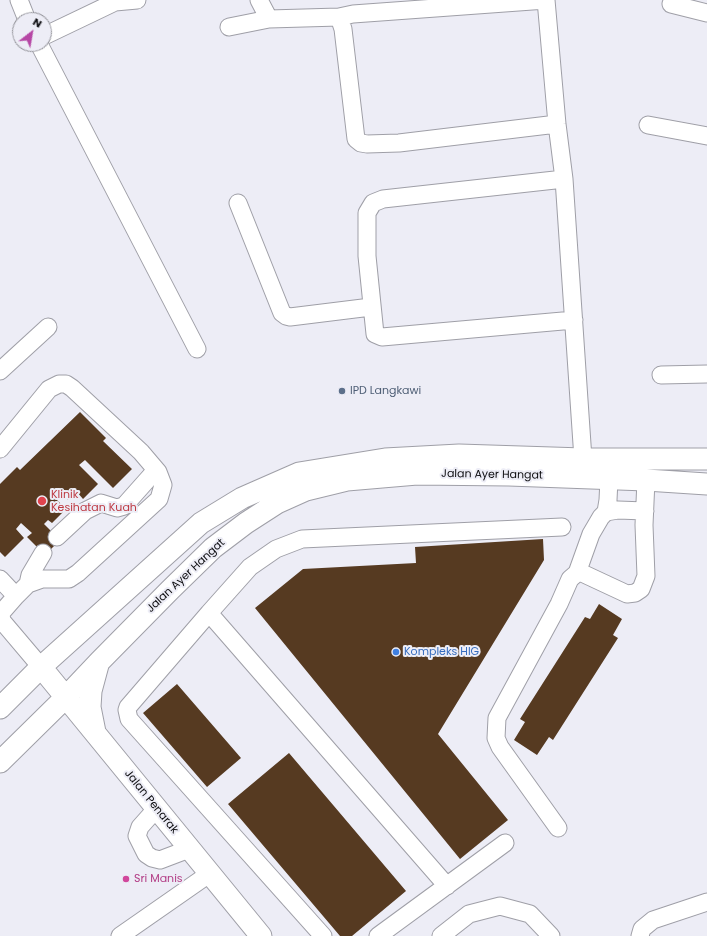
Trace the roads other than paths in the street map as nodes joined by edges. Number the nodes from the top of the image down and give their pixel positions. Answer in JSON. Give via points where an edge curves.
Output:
{"nodes":[{"id":1,"x":19,"y":0,"type":"edge"},
{"id":2,"x":137,"y":0,"type":"edge"},
{"id":3,"x":259,"y":0,"type":"edge"},
{"id":4,"x":546,"y":0,"type":"edge"},
{"id":5,"x":671,"y":4,"type":"dead end"},
{"id":6,"x":24,"y":12,"type":"edge"},
{"id":7,"x":707,"y":13,"type":"edge"},
{"id":8,"x":339,"y":17,"type":"junction"},
{"id":9,"x":269,"y":19,"type":"junction"},
{"id":10,"x":229,"y":28,"type":"dead end"},
{"id":11,"x":52,"y":32,"type":"edge"},
{"id":12,"x":42,"y":52,"type":"edge"},
{"id":13,"x":557,"y":124,"type":"junction"},
{"id":14,"x":648,"y":125,"type":"dead end"},
{"id":15,"x":707,"y":136,"type":"edge"},
{"id":16,"x":564,"y":179,"type":"junction"},
{"id":17,"x":238,"y":203,"type":"dead end"},
{"id":18,"x":371,"y":307,"type":"junction"},
{"id":19,"x":574,"y":320,"type":"junction"},
{"id":20,"x":48,"y":327,"type":"dead end"},
{"id":21,"x":197,"y":349,"type":"dead end"},
{"id":22,"x":1,"y":368,"type":"edge"},
{"id":23,"x":707,"y":374,"type":"edge"},
{"id":24,"x":661,"y":375,"type":"dead end"},
{"id":25,"x":0,"y":449,"type":"edge"},
{"id":26,"x":707,"y":459,"type":"edge"},
{"id":27,"x":582,"y":469,"type":"junction"},
{"id":28,"x":156,"y":470,"type":"junction"},
{"id":29,"x":609,"y":479,"type":"junction"},
{"id":30,"x":646,"y":480,"type":"junction"},
{"id":31,"x":707,"y":484,"type":"edge"},
{"id":32,"x":645,"y":511,"type":"junction"},
{"id":33,"x":606,"y":512,"type":"junction"},
{"id":34,"x":562,"y":527,"type":"dead end"},
{"id":35,"x":57,"y":537,"type":"dead end"},
{"id":36,"x":43,"y":553,"type":"dead end"},
{"id":37,"x":577,"y":573,"type":"junction"},
{"id":38,"x":0,"y":579,"type":"edge"},
{"id":39,"x":28,"y":584,"type":"junction"},
{"id":40,"x":16,"y":596,"type":"junction"},
{"id":41,"x":209,"y":613,"type":"junction"},
{"id":42,"x":100,"y":661,"type":"junction"},
{"id":43,"x":41,"y":667,"type":"junction"},
{"id":44,"x":65,"y":698,"type":"junction"},
{"id":45,"x":0,"y":708,"type":"edge"},
{"id":46,"x":35,"y":728,"type":"junction"},
{"id":47,"x":97,"y":737,"type":"junction"},
{"id":48,"x":0,"y":762,"type":"edge"},
{"id":49,"x":156,"y":809,"type":"junction"},
{"id":50,"x":558,"y":828,"type":"dead end"},
{"id":51,"x":505,"y":843,"type":"dead end"},
{"id":52,"x":189,"y":849,"type":"junction"},
{"id":53,"x":209,"y":874,"type":"junction"},
{"id":54,"x":447,"y":886,"type":"junction"},
{"id":55,"x":707,"y":902,"type":"edge"},
{"id":56,"x":120,"y":936,"type":"edge"},
{"id":57,"x":261,"y":936,"type":"edge"},
{"id":58,"x":323,"y":936,"type":"edge"},
{"id":59,"x":378,"y":936,"type":"edge"},
{"id":60,"x":441,"y":936,"type":"edge"},
{"id":61,"x":551,"y":936,"type":"edge"},
{"id":62,"x":640,"y":936,"type":"edge"}],
"edges":[{"from":1,"to":6,"type":"street"},
{"from":2,"to":11,"type":"street","via":[[115,2]]},
{"from":3,"to":9,"type":"street"},
{"from":4,"to":8,"type":"street"},
{"from":4,"to":13,"type":"street"},
{"from":5,"to":7,"type":"street"},
{"from":8,"to":9,"type":"street"},
{"from":8,"to":13,"type":"street","via":[[343,29],[356,139],[361,143],[399,142]]},
{"from":9,"to":10,"type":"street"},
{"from":12,"to":21,"type":"street"},
{"from":13,"to":16,"type":"street"},
{"from":14,"to":15,"type":"street"},
{"from":16,"to":18,"type":"street","via":[[383,199],[373,203],[367,213]]},
{"from":16,"to":19,"type":"street"},
{"from":17,"to":18,"type":"street","via":[[282,313],[290,317]]},
{"from":18,"to":19,"type":"street","via":[[375,334],[382,338]]},
{"from":19,"to":27,"type":"street"},
{"from":20,"to":22,"type":"street"},
{"from":23,"to":24,"type":"street"},
{"from":25,"to":28,"type":"street","via":[[49,389],[66,384],[84,398]]},
{"from":26,"to":27,"type":"main road","name":"Jalan Ayer Hangat"},
{"from":27,"to":29,"type":"main road","name":"Jalan Ayer Hangat"},
{"from":27,"to":42,"type":"main road","name":"Jalan Ayer Hangat","via":[[509,475],[418,474],[347,480],[306,490],[252,519],[213,548]]},
{"from":27,"to":43,"type":"main road","name":"Jalan Ayer Hangat","via":[[459,455],[385,459],[299,472],[242,498],[201,523]]},
{"from":28,"to":35,"type":"street","via":[[124,506],[117,508],[101,503],[85,511]]},
{"from":28,"to":39,"type":"street","via":[[163,485],[159,499],[78,573],[69,579],[42,579]]},
{"from":29,"to":30,"type":"main road","name":"Jalan Ayer Hangat"},
{"from":29,"to":33,"type":"street"},
{"from":30,"to":31,"type":"main road","name":"Jalan Ayer Hangat"},
{"from":30,"to":32,"type":"street"},
{"from":32,"to":33,"type":"street"},
{"from":32,"to":37,"type":"street","via":[[646,576],[641,589],[626,594]]},
{"from":33,"to":37,"type":"street","via":[[591,534]]},
{"from":34,"to":41,"type":"street","via":[[302,539],[276,549],[250,567]]},
{"from":36,"to":39,"type":"street","via":[[30,575]]},
{"from":37,"to":50,"type":"street","via":[[570,578],[559,604],[497,718],[496,738],[500,747]]},
{"from":38,"to":40,"type":"street"},
{"from":39,"to":40,"type":"street"},
{"from":40,"to":43,"type":"street","via":[[2,612],[2,621]]},
{"from":41,"to":54,"type":"street"},
{"from":41,"to":58,"type":"street","via":[[128,707],[129,719]]},
{"from":42,"to":44,"type":"main road","name":"Jalan Ayer Hangat"},
{"from":42,"to":47,"type":"main road","via":[[91,692],[91,711]]},
{"from":43,"to":44,"type":"main road","name":"Jalan Penarak"},
{"from":43,"to":45,"type":"main road","name":"Jalan Ayer Hangat"},
{"from":44,"to":46,"type":"main road","name":"Jalan Ayer Hangat"},
{"from":44,"to":47,"type":"main road","name":"Jalan Penarak"},
{"from":46,"to":47,"type":"main road","via":[[48,722],[62,722],[72,724]]},
{"from":46,"to":48,"type":"main road","name":"Jalan Ayer Hangat"},
{"from":47,"to":49,"type":"main road","name":"Jalan Penarak"},
{"from":49,"to":52,"type":"main road","name":"Jalan Penarak"},
{"from":49,"to":52,"type":"street","via":[[140,827],[137,836],[146,854],[160,860]]},
{"from":51,"to":54,"type":"street"},
{"from":52,"to":53,"type":"main road","name":"Jalan Penarak"},
{"from":53,"to":56,"type":"street"},
{"from":53,"to":57,"type":"main road","name":"Jalan Penarak"},
{"from":54,"to":59,"type":"street"},
{"from":55,"to":62,"type":"street","via":[[653,920],[642,929]]},
{"from":60,"to":61,"type":"street","via":[[470,914],[500,906],[530,914]]}]}
